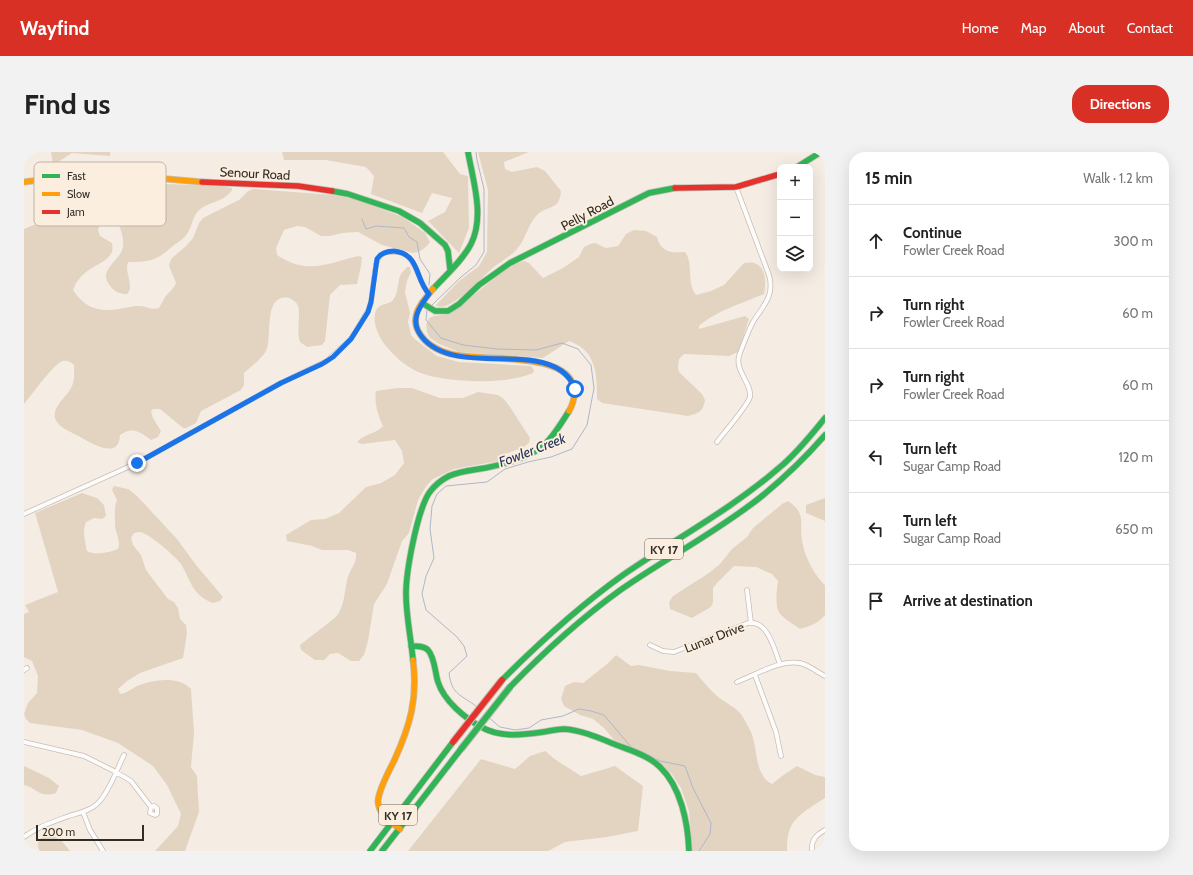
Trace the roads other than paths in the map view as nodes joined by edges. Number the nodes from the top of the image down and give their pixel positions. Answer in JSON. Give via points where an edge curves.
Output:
{"nodes":[{"id":1,"x":468,"y":152,"type":"edge"},
{"id":2,"x":821,"y":152,"type":"edge"},
{"id":3,"x":805,"y":164,"type":"edge"},
{"id":4,"x":777,"y":175,"type":"edge"},
{"id":5,"x":166,"y":179,"type":"edge"},
{"id":6,"x":34,"y":181,"type":"edge"},
{"id":7,"x":24,"y":182,"type":"edge"},
{"id":8,"x":736,"y":187,"type":"junction"},
{"id":9,"x":450,"y":269,"type":"junction"},
{"id":10,"x":429,"y":294,"type":"junction"},
{"id":11,"x":422,"y":303,"type":"junction"},
{"id":12,"x":825,"y":418,"type":"edge"},
{"id":13,"x":825,"y":436,"type":"edge"},
{"id":14,"x":717,"y":442,"type":"dead end"},
{"id":15,"x":24,"y":514,"type":"edge"},
{"id":16,"x":747,"y":590,"type":"dead end"},
{"id":17,"x":751,"y":623,"type":"junction"},
{"id":18,"x":411,"y":646,"type":"junction"},
{"id":19,"x":650,"y":646,"type":"dead end"},
{"id":20,"x":780,"y":664,"type":"junction"},
{"id":21,"x":755,"y":675,"type":"junction"},
{"id":22,"x":825,"y":676,"type":"edge"},
{"id":23,"x":737,"y":682,"type":"dead end"},
{"id":24,"x":24,"y":742,"type":"edge"},
{"id":25,"x":124,"y":755,"type":"dead end"},
{"id":26,"x":781,"y":756,"type":"dead end"},
{"id":27,"x":116,"y":772,"type":"junction"},
{"id":28,"x":151,"y":807,"type":"dead end"},
{"id":29,"x":83,"y":812,"type":"junction"},
{"id":30,"x":392,"y":822,"type":"junction"},
{"id":31,"x":400,"y":829,"type":"junction"},
{"id":32,"x":825,"y":830,"type":"edge"},
{"id":33,"x":24,"y":837,"type":"edge"},
{"id":34,"x":103,"y":851,"type":"edge"},
{"id":35,"x":370,"y":851,"type":"edge"},
{"id":36,"x":382,"y":851,"type":"edge"},
{"id":37,"x":689,"y":851,"type":"edge"},
{"id":38,"x":812,"y":851,"type":"edge"}],
"edges":[{"from":1,"to":9,"type":"main road","via":[[476,209],[475,232],[469,246]]},
{"from":2,"to":3,"type":"main road"},
{"from":4,"to":8,"type":"main road","name":"Pelly Road"},
{"from":5,"to":9,"type":"main road","name":"Senour Road","via":[[298,186],[348,194],[399,211],[420,223],[445,245]]},
{"from":6,"to":7,"type":"main road","name":"Senour Road"},
{"from":8,"to":11,"type":"main road","name":"Pelly Road","via":[[673,188],[649,193],[510,263],[448,311],[435,311]]},
{"from":8,"to":14,"type":"street","via":[[769,275],[771,288],[763,309],[751,325],[739,356],[739,366],[750,397]]},
{"from":9,"to":10,"type":"main road"},
{"from":10,"to":11,"type":"main road"},
{"from":10,"to":15,"type":"street","via":[[416,267],[408,257],[394,251],[382,254],[377,259],[368,312],[351,339],[327,361],[281,383],[137,463]]},
{"from":11,"to":18,"type":"main road","via":[[417,311],[416,326],[419,334],[431,345],[454,355],[533,361],[551,366],[565,372],[574,385],[576,394],[569,412],[541,447],[508,462],[449,476],[431,490],[422,507],[406,583]]},
{"from":12,"to":30,"type":"main road","number":"KY 17","bridge":true,"via":[[791,459],[753,491],[624,575],[580,607],[538,644],[502,680]]},
{"from":13,"to":31,"type":"main road","number":"KY 17","bridge":true,"via":[[806,459],[752,505],[611,597],[544,652],[488,714]]},
{"from":16,"to":17,"type":"street"},
{"from":17,"to":19,"type":"street","name":"Lunar Drive","via":[[674,652]]},
{"from":17,"to":20,"type":"street","name":"Lunar Drive","via":[[766,630]]},
{"from":18,"to":30,"type":"main road","via":[[415,683],[414,705],[378,800],[381,813]]},
{"from":18,"to":37,"type":"main road","via":[[428,650],[441,689],[456,708],[483,728],[509,736],[571,729],[629,750],[658,766],[668,778],[679,800],[688,832]]},
{"from":20,"to":21,"type":"street"},
{"from":20,"to":22,"type":"street","via":[[802,664]]},
{"from":21,"to":23,"type":"street"},
{"from":21,"to":26,"type":"street","via":[[776,732]]},
{"from":24,"to":27,"type":"street","via":[[84,756]]},
{"from":25,"to":27,"type":"street"},
{"from":27,"to":28,"type":"street","via":[[131,781]]},
{"from":27,"to":29,"type":"street","via":[[100,802]]},
{"from":29,"to":33,"type":"street","via":[[49,823]]},
{"from":29,"to":34,"type":"street"},
{"from":30,"to":31,"type":"main road"},
{"from":30,"to":35,"type":"main road","number":"KY 17"},
{"from":31,"to":36,"type":"main road","number":"KY 17"},
{"from":32,"to":38,"type":"street","via":[[814,837]]}]}
